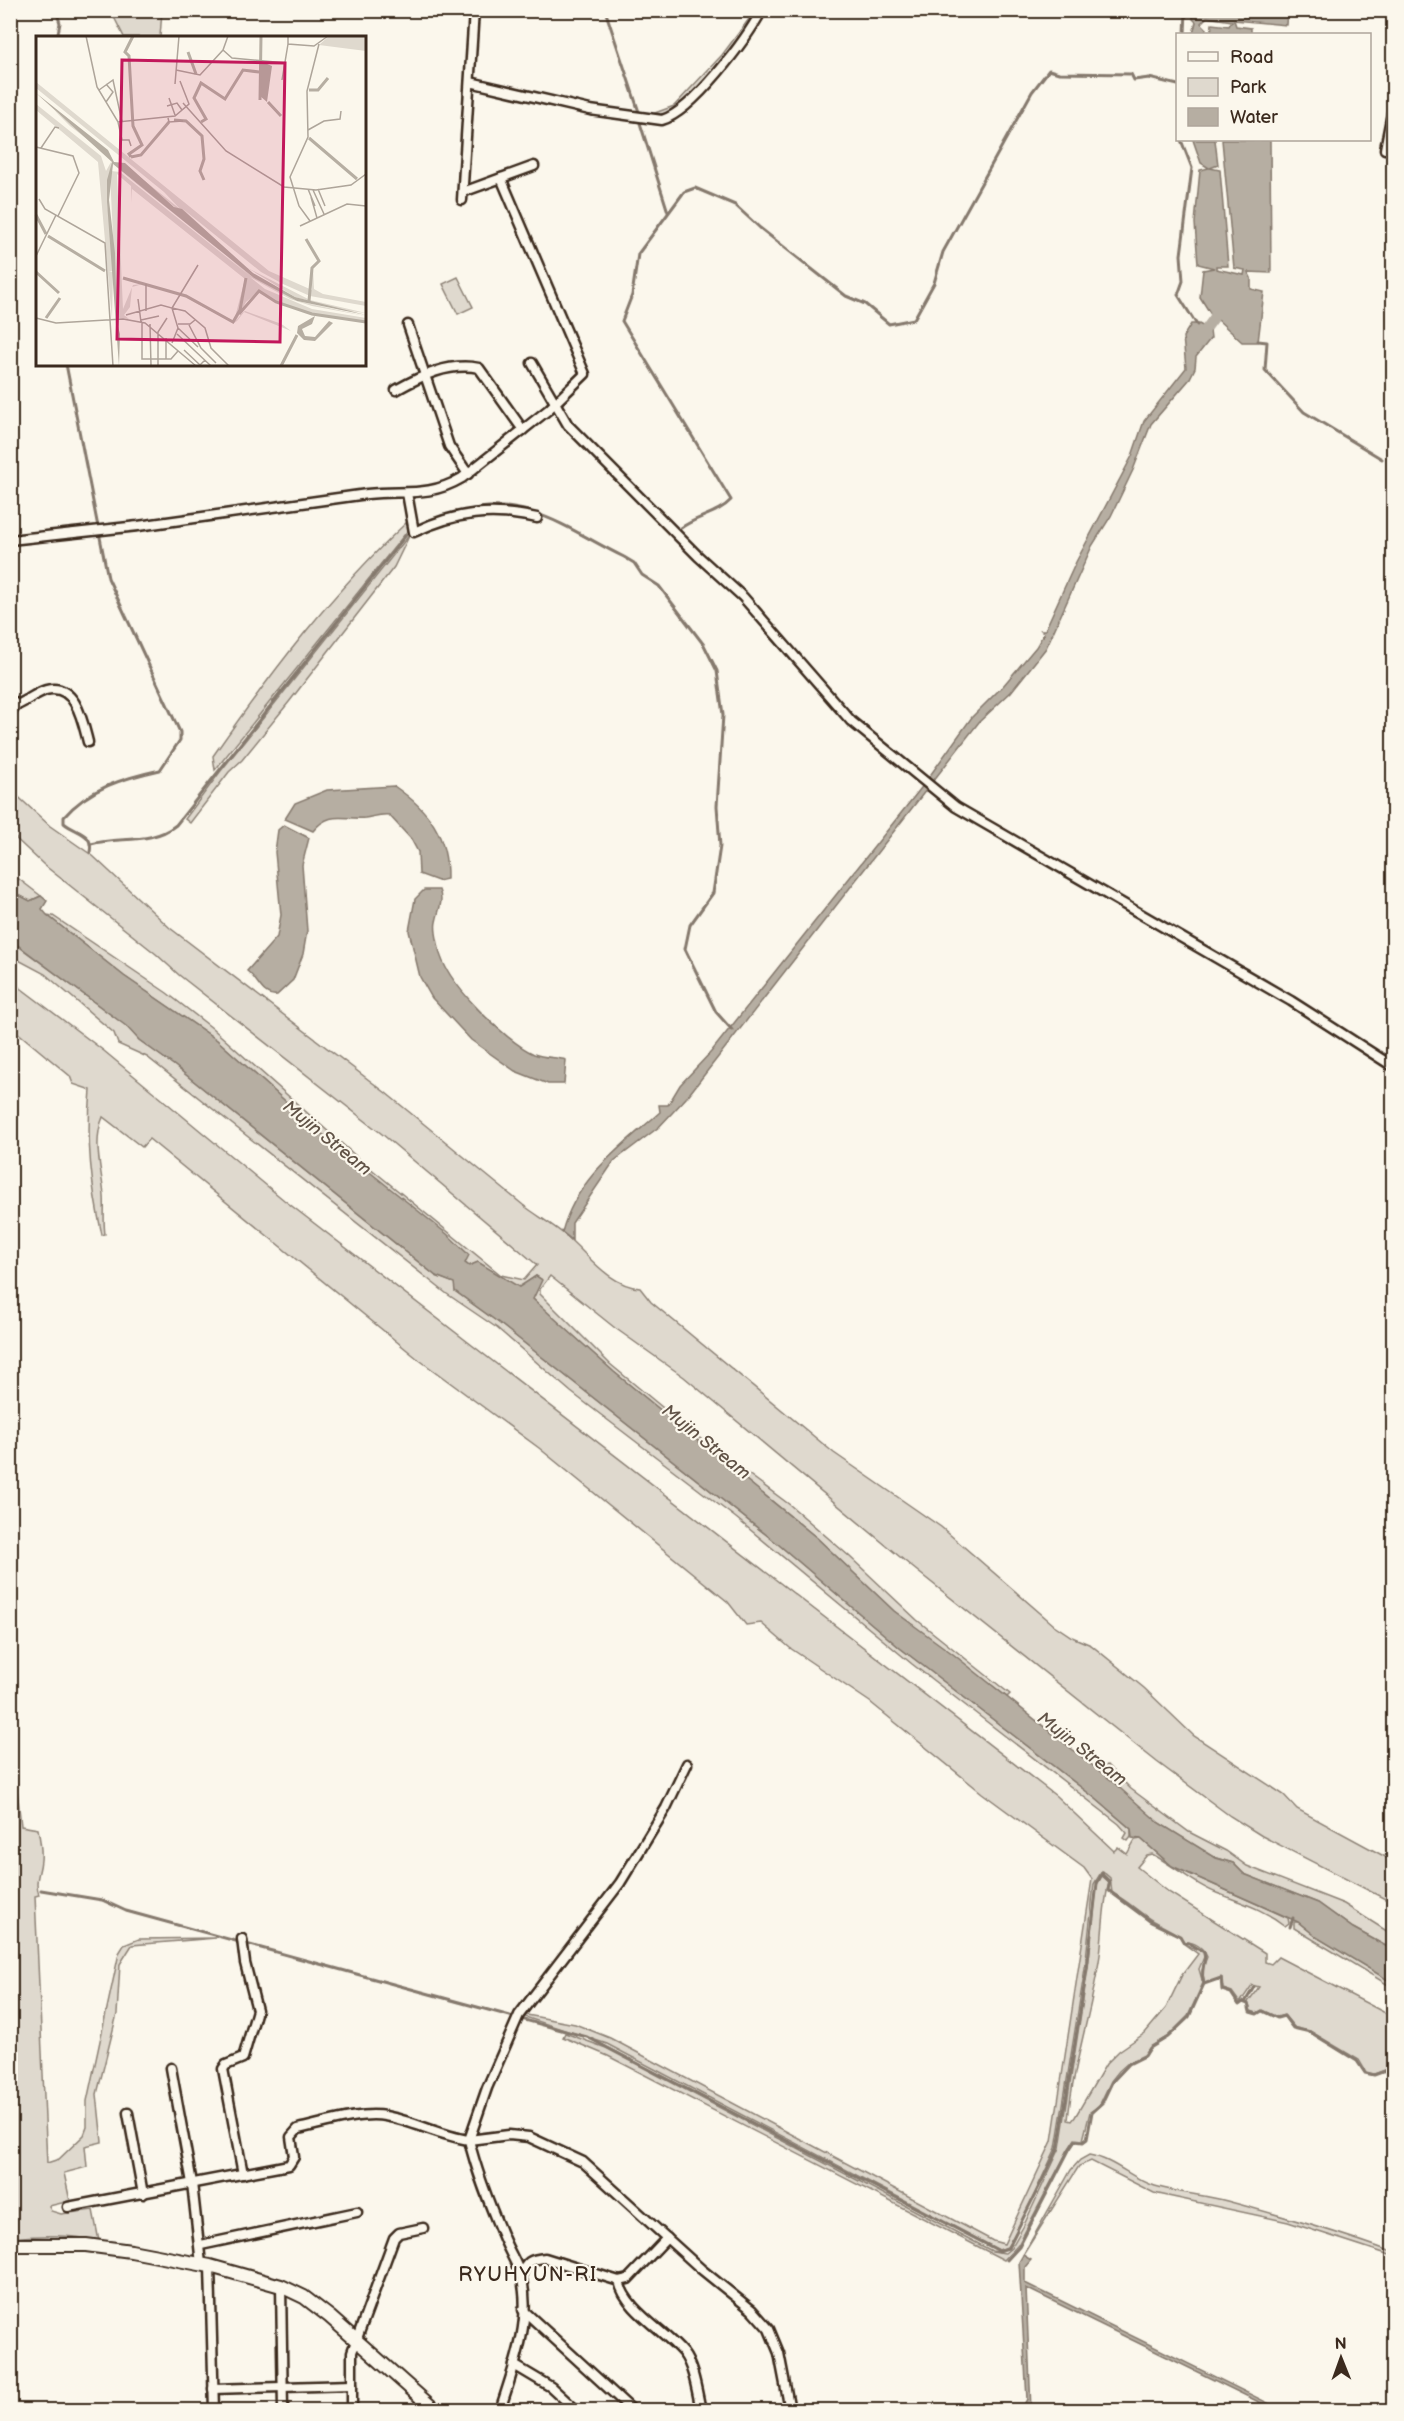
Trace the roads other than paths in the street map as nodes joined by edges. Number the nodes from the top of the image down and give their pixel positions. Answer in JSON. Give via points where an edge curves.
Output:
{"nodes":[{"id":1,"x":474,"y":10,"type":"edge"},
{"id":2,"x":762,"y":10,"type":"edge"},
{"id":3,"x":470,"y":82,"type":"junction"},
{"id":4,"x":1394,"y":103,"type":"edge"},
{"id":5,"x":1385,"y":149,"type":"dead end"},
{"id":6,"x":534,"y":166,"type":"dead end"},
{"id":7,"x":501,"y":178,"type":"junction"},
{"id":8,"x":408,"y":325,"type":"dead end"},
{"id":9,"x":532,"y":363,"type":"dead end"},
{"id":10,"x":423,"y":376,"type":"junction"},
{"id":11,"x":396,"y":390,"type":"dead end"},
{"id":12,"x":553,"y":404,"type":"junction"},
{"id":13,"x":522,"y":430,"type":"junction"},
{"id":14,"x":468,"y":474,"type":"junction"},
{"id":15,"x":407,"y":493,"type":"junction"},
{"id":16,"x":537,"y":519,"type":"dead end"},
{"id":17,"x":10,"y":540,"type":"edge"},
{"id":18,"x":14,"y":702,"type":"edge"},
{"id":19,"x":10,"y":713,"type":"edge"},
{"id":20,"x":88,"y":742,"type":"dead end"},
{"id":21,"x":1394,"y":1067,"type":"edge"},
{"id":22,"x":687,"y":1764,"type":"dead end"},
{"id":23,"x":243,"y":1943,"type":"dead end"},
{"id":24,"x":171,"y":2068,"type":"dead end"},
{"id":25,"x":128,"y":2113,"type":"dead end"},
{"id":26,"x":469,"y":2140,"type":"junction"},
{"id":27,"x":243,"y":2174,"type":"junction"},
{"id":28,"x":192,"y":2183,"type":"junction"},
{"id":29,"x":142,"y":2194,"type":"junction"},
{"id":30,"x":68,"y":2207,"type":"dead end"},
{"id":31,"x":357,"y":2212,"type":"dead end"},
{"id":32,"x":423,"y":2228,"type":"dead end"},
{"id":33,"x":667,"y":2238,"type":"junction"},
{"id":34,"x":14,"y":2245,"type":"edge"},
{"id":35,"x":201,"y":2245,"type":"junction"},
{"id":36,"x":206,"y":2265,"type":"junction"},
{"id":37,"x":521,"y":2276,"type":"junction"},
{"id":38,"x":619,"y":2281,"type":"junction"},
{"id":39,"x":281,"y":2286,"type":"junction"},
{"id":40,"x":523,"y":2310,"type":"junction"},
{"id":41,"x":356,"y":2340,"type":"junction"},
{"id":42,"x":514,"y":2365,"type":"junction"},
{"id":43,"x":352,"y":2385,"type":"junction"},
{"id":44,"x":282,"y":2387,"type":"junction"},
{"id":45,"x":213,"y":2389,"type":"junction"},
{"id":46,"x":422,"y":2397,"type":"junction"},
{"id":47,"x":698,"y":2401,"type":"junction"},
{"id":48,"x":213,"y":2410,"type":"edge"},
{"id":49,"x":283,"y":2410,"type":"edge"},
{"id":50,"x":352,"y":2410,"type":"edge"},
{"id":51,"x":419,"y":2410,"type":"edge"},
{"id":52,"x":435,"y":2410,"type":"edge"},
{"id":53,"x":500,"y":2410,"type":"edge"},
{"id":54,"x":576,"y":2410,"type":"edge"},
{"id":55,"x":632,"y":2410,"type":"edge"},
{"id":56,"x":700,"y":2410,"type":"edge"},
{"id":57,"x":708,"y":2410,"type":"edge"},
{"id":58,"x":790,"y":2410,"type":"edge"}],
"edges":[{"from":1,"to":3,"type":"street"},
{"from":2,"to":3,"type":"street","via":[[687,107],[662,120],[590,110]]},
{"from":3,"to":7,"type":"street","via":[[462,196]]},
{"from":4,"to":5,"type":"street"},
{"from":6,"to":7,"type":"street"},
{"from":7,"to":12,"type":"street","via":[[585,374]]},
{"from":8,"to":10,"type":"street"},
{"from":9,"to":12,"type":"street"},
{"from":10,"to":11,"type":"street"},
{"from":10,"to":13,"type":"street","via":[[457,367],[479,368]]},
{"from":10,"to":14,"type":"street","via":[[449,446]]},
{"from":12,"to":13,"type":"street"},
{"from":12,"to":21,"type":"street","via":[[568,425],[743,597],[851,721],[956,807],[1291,1001]]},
{"from":13,"to":14,"type":"street"},
{"from":14,"to":15,"type":"street","via":[[448,486]]},
{"from":15,"to":16,"type":"street","via":[[412,528],[490,511]]},
{"from":15,"to":17,"type":"street","via":[[393,491]]},
{"from":18,"to":19,"type":"street"},
{"from":18,"to":20,"type":"street","via":[[52,689],[66,694],[81,715]]},
{"from":22,"to":26,"type":"street","via":[[666,1808],[620,1883],[518,2018]]},
{"from":23,"to":27,"type":"street","via":[[257,2010],[243,2058],[223,2069]]},
{"from":24,"to":28,"type":"street"},
{"from":25,"to":29,"type":"street"},
{"from":26,"to":27,"type":"street","via":[[384,2115],[370,2115],[298,2128],[291,2137],[294,2157],[289,2165]]},
{"from":26,"to":33,"type":"street","via":[[509,2135],[529,2137],[558,2148],[584,2162]]},
{"from":26,"to":37,"type":"street","via":[[491,2209]]},
{"from":27,"to":28,"type":"street"},
{"from":28,"to":29,"type":"street"},
{"from":28,"to":35,"type":"street"},
{"from":29,"to":30,"type":"street"},
{"from":31,"to":35,"type":"street"},
{"from":32,"to":41,"type":"street","via":[[399,2233],[394,2238]]},
{"from":33,"to":38,"type":"street","via":[[637,2271]]},
{"from":33,"to":58,"type":"street","via":[[752,2310],[768,2329],[779,2353]]},
{"from":34,"to":36,"type":"main road","via":[[86,2245]]},
{"from":35,"to":36,"type":"street"},
{"from":36,"to":39,"type":"main road"},
{"from":36,"to":45,"type":"street"},
{"from":37,"to":38,"type":"street","via":[[524,2265],[533,2259],[545,2259]]},
{"from":37,"to":40,"type":"street"},
{"from":38,"to":47,"type":"street","via":[[628,2299],[684,2354]]},
{"from":39,"to":41,"type":"main road","via":[[304,2297]]},
{"from":39,"to":44,"type":"street"},
{"from":40,"to":42,"type":"street"},
{"from":40,"to":55,"type":"street"},
{"from":41,"to":43,"type":"street"},
{"from":41,"to":46,"type":"main road"},
{"from":42,"to":53,"type":"street"},
{"from":42,"to":54,"type":"street","via":[[551,2387]]},
{"from":43,"to":44,"type":"street"},
{"from":43,"to":50,"type":"street"},
{"from":44,"to":45,"type":"street"},
{"from":44,"to":49,"type":"street"},
{"from":45,"to":48,"type":"street"},
{"from":46,"to":51,"type":"street"},
{"from":46,"to":52,"type":"main road"},
{"from":47,"to":56,"type":"street"},
{"from":47,"to":57,"type":"street"}]}
